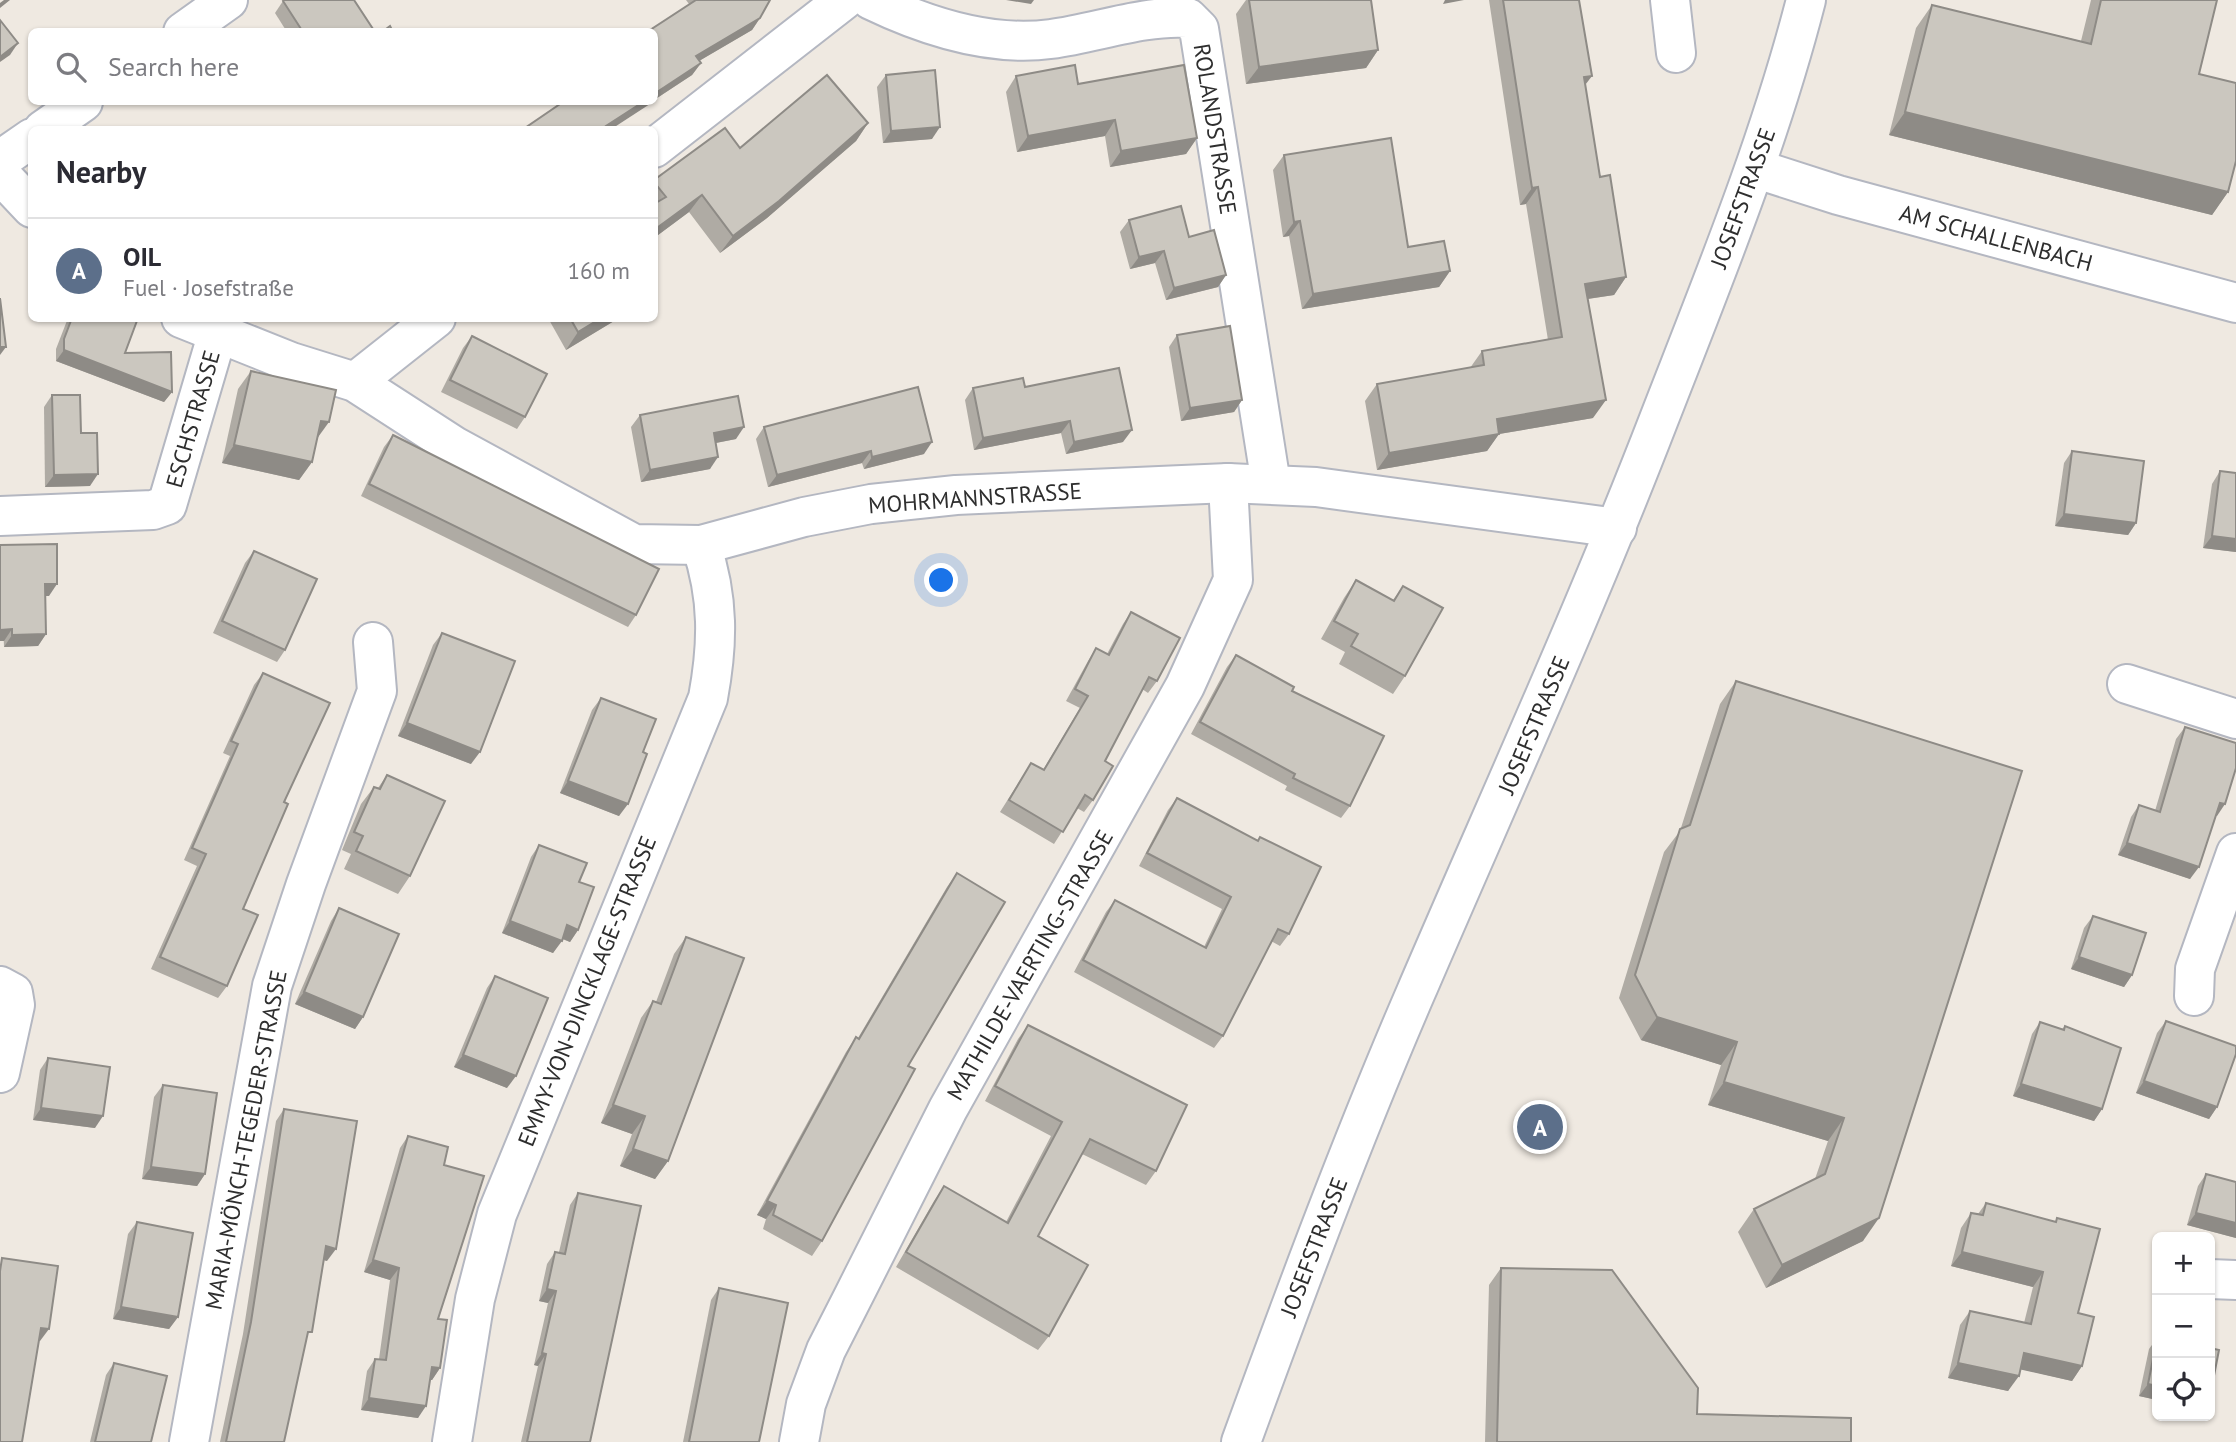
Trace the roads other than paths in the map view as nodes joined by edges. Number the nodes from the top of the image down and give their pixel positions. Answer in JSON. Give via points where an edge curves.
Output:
{"nodes":[{"id":1,"x":228,"y":0,"type":"edge"},
{"id":2,"x":844,"y":0,"type":"edge"},
{"id":3,"x":870,"y":0,"type":"edge"},
{"id":4,"x":1670,"y":0,"type":"edge"},
{"id":5,"x":1806,"y":0,"type":"edge"},
{"id":6,"x":189,"y":28,"type":"edge"},
{"id":7,"x":1675,"y":53,"type":"dead end"},
{"id":8,"x":79,"y":105,"type":"edge"},
{"id":9,"x":49,"y":126,"type":"edge"},
{"id":10,"x":28,"y":141,"type":"edge"},
{"id":11,"x":658,"y":145,"type":"edge"},
{"id":12,"x":0,"y":160,"type":"edge"},
{"id":13,"x":1757,"y":169,"type":"junction"},
{"id":14,"x":0,"y":174,"type":"edge"},
{"id":15,"x":28,"y":204,"type":"edge"},
{"id":16,"x":2236,"y":303,"type":"edge"},
{"id":17,"x":192,"y":322,"type":"edge"},
{"id":18,"x":431,"y":322,"type":"edge"},
{"id":19,"x":218,"y":332,"type":"junction"},
{"id":20,"x":355,"y":382,"type":"junction"},
{"id":21,"x":1228,"y":483,"type":"junction"},
{"id":22,"x":1271,"y":484,"type":"junction"},
{"id":23,"x":0,"y":516,"type":"edge"},
{"id":24,"x":1617,"y":528,"type":"junction"},
{"id":25,"x":701,"y":545,"type":"junction"},
{"id":26,"x":373,"y":642,"type":"dead end"},
{"id":27,"x":2127,"y":684,"type":"dead end"},
{"id":28,"x":2236,"y":719,"type":"edge"},
{"id":29,"x":2236,"y":853,"type":"edge"},
{"id":30,"x":0,"y":986,"type":"edge"},
{"id":31,"x":2194,"y":996,"type":"dead end"},
{"id":32,"x":0,"y":1073,"type":"edge"},
{"id":33,"x":2215,"y":1279,"type":"edge"},
{"id":34,"x":2236,"y":1280,"type":"edge"},
{"id":35,"x":189,"y":1442,"type":"edge"},
{"id":36,"x":452,"y":1442,"type":"edge"},
{"id":37,"x":799,"y":1442,"type":"edge"},
{"id":38,"x":1241,"y":1442,"type":"edge"}],
"edges":[{"from":1,"to":6,"type":"street"},
{"from":2,"to":11,"type":"street"},
{"from":3,"to":22,"type":"street","name":"ROLANDSTRASSE","via":[[904,16],[992,40],[1050,39],[1166,17],[1188,18],[1199,29]]},
{"from":4,"to":7,"type":"street"},
{"from":5,"to":13,"type":"street","name":"JOSEFSTRASSE"},
{"from":8,"to":9,"type":"street"},
{"from":10,"to":12,"type":"street"},
{"from":13,"to":16,"type":"street","name":"AM SCHALLENBACH"},
{"from":13,"to":24,"type":"street","name":"JOSEFSTRASSE"},
{"from":14,"to":15,"type":"street"},
{"from":17,"to":19,"type":"street","name":"MOHRMANNSTRASSE"},
{"from":18,"to":20,"type":"street"},
{"from":19,"to":20,"type":"street","name":"MOHRMANNSTRASSE"},
{"from":19,"to":23,"type":"street","name":"ESCHSTRASSE","via":[[167,505],[153,510]]},
{"from":20,"to":25,"type":"street","name":"MOHRMANNSTRASSE","via":[[454,446],[634,544]]},
{"from":21,"to":22,"type":"street","name":"MOHRMANNSTRASSE"},
{"from":21,"to":25,"type":"street","name":"MOHRMANNSTRASSE","via":[[956,495],[871,504]]},
{"from":21,"to":37,"type":"street","name":"MATHILDE-VAERTING-STRASSE","via":[[1233,580],[1185,686],[948,1109],[831,1339],[806,1405]]},
{"from":22,"to":24,"type":"street","name":"MOHRMANNSTRASSE"},
{"from":24,"to":38,"type":"street","name":"JOSEFSTRASSE","via":[[1415,994],[1304,1269]]},
{"from":25,"to":36,"type":"street","name":"EMMY-VON-DINCKLAGE-STRASSE","via":[[716,606],[708,698],[497,1214],[475,1298]]},
{"from":26,"to":35,"type":"street","name":"MARIA-MÖNCH-TEGEDER-STRASSE","via":[[377,691],[272,986]]},
{"from":27,"to":28,"type":"street"},
{"from":29,"to":31,"type":"street","via":[[2195,969]]},
{"from":30,"to":32,"type":"street","via":[[13,993],[15,1005]]},
{"from":33,"to":34,"type":"street"}]}
